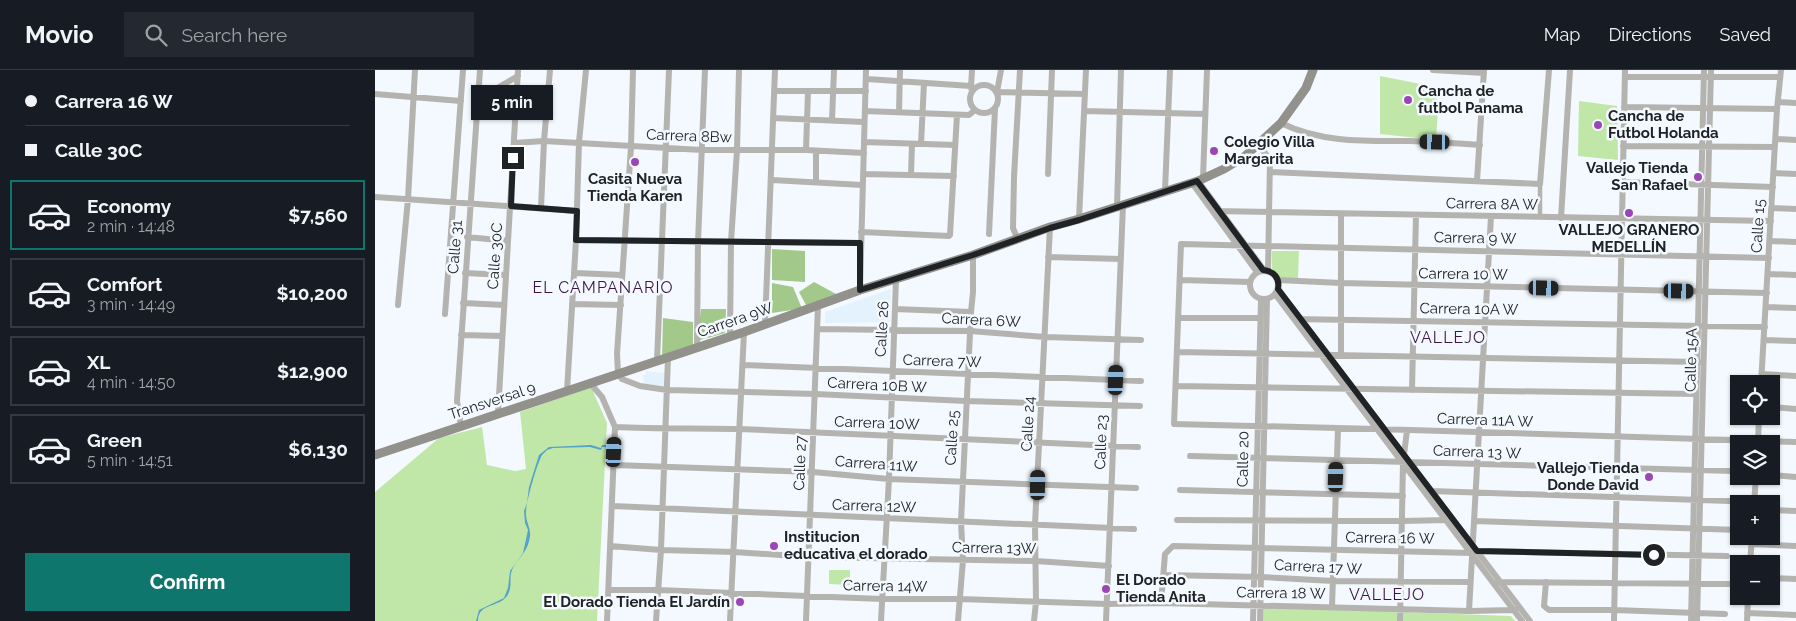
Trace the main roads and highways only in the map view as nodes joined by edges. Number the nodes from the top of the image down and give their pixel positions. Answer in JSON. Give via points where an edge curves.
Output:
{"nodes":[{"id":1,"x":1313,"y":70,"type":"edge"},
{"id":2,"x":618,"y":373,"type":"joint"},
{"id":3,"x":375,"y":455,"type":"edge"}],
"edges":[{"from":1,"to":2,"type":"main road","name":"Carrera 9W","via":[[1306,88],[1281,123],[1244,157],[1197,181],[860,290]]},
{"from":2,"to":3,"type":"main road","name":"Transversal 9"}]}
